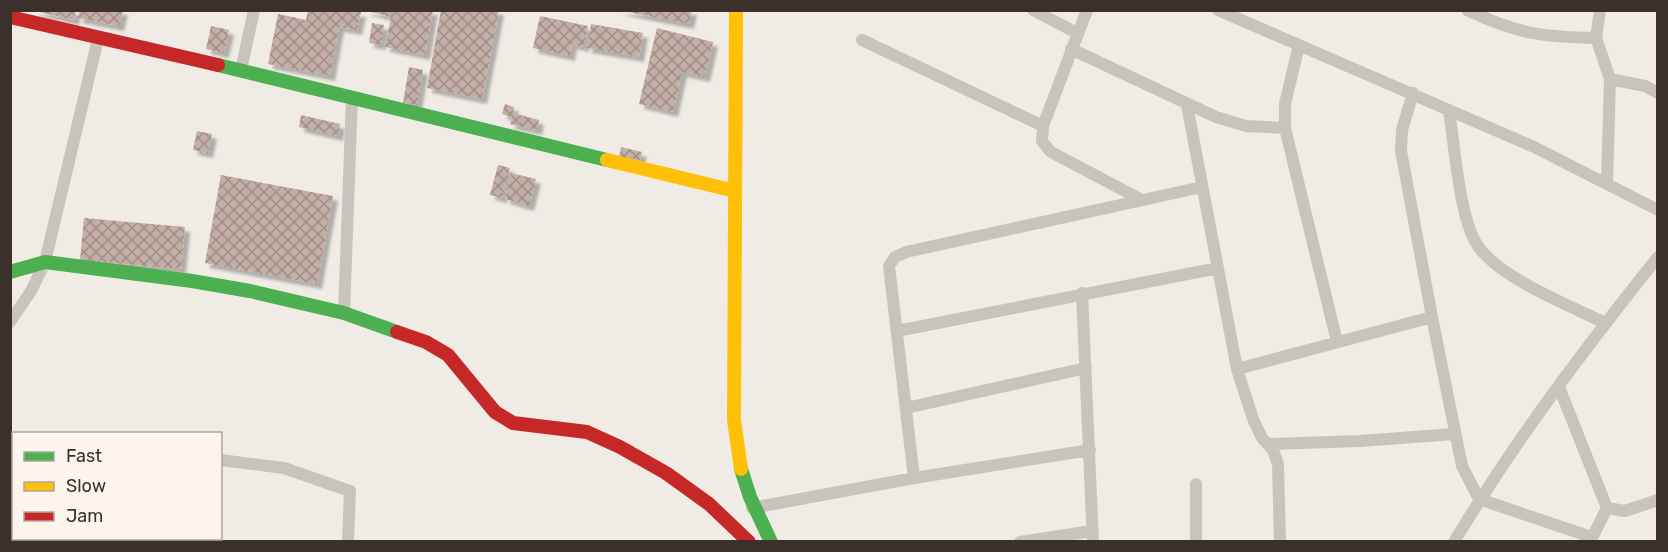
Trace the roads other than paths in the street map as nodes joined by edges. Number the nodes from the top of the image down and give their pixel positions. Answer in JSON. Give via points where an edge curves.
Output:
{"nodes":[{"id":1,"x":254,"y":10,"type":"edge"},
{"id":2,"x":736,"y":10,"type":"edge"},
{"id":3,"x":1033,"y":10,"type":"edge"},
{"id":4,"x":1088,"y":10,"type":"edge"},
{"id":5,"x":1218,"y":10,"type":"edge"},
{"id":6,"x":1467,"y":10,"type":"edge"},
{"id":7,"x":1600,"y":10,"type":"edge"},
{"id":8,"x":10,"y":17,"type":"edge"},
{"id":9,"x":1077,"y":33,"type":"junction"},
{"id":10,"x":1596,"y":38,"type":"junction"},
{"id":11,"x":98,"y":39,"type":"junction"},
{"id":12,"x":862,"y":40,"type":"dead end"},
{"id":13,"x":1299,"y":45,"type":"junction"},
{"id":14,"x":1071,"y":49,"type":"junction"},
{"id":15,"x":241,"y":70,"type":"junction"},
{"id":16,"x":1610,"y":79,"type":"junction"},
{"id":17,"x":1413,"y":93,"type":"junction"},
{"id":18,"x":1658,"y":93,"type":"edge"},
{"id":19,"x":352,"y":97,"type":"junction"},
{"id":20,"x":1187,"y":105,"type":"junction"},
{"id":21,"x":1449,"y":112,"type":"junction"},
{"id":22,"x":1043,"y":126,"type":"junction"},
{"id":23,"x":1285,"y":128,"type":"junction"},
{"id":24,"x":1607,"y":184,"type":"junction"},
{"id":25,"x":1202,"y":187,"type":"junction"},
{"id":26,"x":735,"y":191,"type":"junction"},
{"id":27,"x":1142,"y":201,"type":"junction"},
{"id":28,"x":1658,"y":210,"type":"edge"},
{"id":29,"x":1658,"y":257,"type":"edge"},
{"id":30,"x":45,"y":262,"type":"junction"},
{"id":31,"x":1218,"y":268,"type":"junction"},
{"id":32,"x":10,"y":272,"type":"edge"},
{"id":33,"x":1082,"y":294,"type":"junction"},
{"id":34,"x":344,"y":313,"type":"junction"},
{"id":35,"x":1432,"y":317,"type":"junction"},
{"id":36,"x":10,"y":322,"type":"edge"},
{"id":37,"x":1605,"y":324,"type":"junction"},
{"id":38,"x":897,"y":332,"type":"junction"},
{"id":39,"x":1337,"y":342,"type":"junction"},
{"id":40,"x":1086,"y":368,"type":"junction"},
{"id":41,"x":1237,"y":369,"type":"junction"},
{"id":42,"x":1559,"y":387,"type":"junction"},
{"id":43,"x":906,"y":408,"type":"junction"},
{"id":44,"x":1454,"y":434,"type":"junction"},
{"id":45,"x":1268,"y":444,"type":"junction"},
{"id":46,"x":1090,"y":450,"type":"junction"},
{"id":47,"x":222,"y":460,"type":"edge"},
{"id":48,"x":914,"y":478,"type":"junction"},
{"id":49,"x":1196,"y":484,"type":"dead end"},
{"id":50,"x":1479,"y":500,"type":"junction"},
{"id":51,"x":1658,"y":500,"type":"edge"},
{"id":52,"x":752,"y":508,"type":"junction"},
{"id":53,"x":1607,"y":508,"type":"junction"},
{"id":54,"x":1092,"y":536,"type":"edge"},
{"id":55,"x":741,"y":539,"type":"edge"},
{"id":56,"x":1591,"y":539,"type":"edge"},
{"id":57,"x":348,"y":542,"type":"edge"},
{"id":58,"x":771,"y":542,"type":"edge"},
{"id":59,"x":1020,"y":542,"type":"edge"},
{"id":60,"x":1196,"y":542,"type":"edge"},
{"id":61,"x":1280,"y":542,"type":"edge"},
{"id":62,"x":1454,"y":542,"type":"edge"}],
"edges":[{"from":1,"to":15,"type":"street"},
{"from":2,"to":26,"type":"street"},
{"from":3,"to":9,"type":"street"},
{"from":4,"to":9,"type":"street"},
{"from":5,"to":13,"type":"street"},
{"from":6,"to":10,"type":"street","via":[[1522,33]]},
{"from":7,"to":10,"type":"street"},
{"from":8,"to":11,"type":"street"},
{"from":9,"to":14,"type":"street"},
{"from":10,"to":16,"type":"street"},
{"from":11,"to":15,"type":"street"},
{"from":11,"to":30,"type":"street"},
{"from":12,"to":22,"type":"street"},
{"from":13,"to":17,"type":"street"},
{"from":13,"to":23,"type":"street","via":[[1285,104]]},
{"from":14,"to":20,"type":"street"},
{"from":14,"to":22,"type":"street"},
{"from":15,"to":19,"type":"street"},
{"from":16,"to":18,"type":"street","via":[[1645,86]]},
{"from":16,"to":24,"type":"street"},
{"from":17,"to":21,"type":"street"},
{"from":17,"to":35,"type":"street","via":[[1402,130],[1401,151]]},
{"from":19,"to":26,"type":"street"},
{"from":19,"to":34,"type":"street"},
{"from":20,"to":23,"type":"street","via":[[1246,126]]},
{"from":20,"to":25,"type":"street"},
{"from":21,"to":24,"type":"street","via":[[1534,147]]},
{"from":21,"to":37,"type":"street","via":[[1467,221],[1475,242],[1502,270]]},
{"from":22,"to":27,"type":"street","via":[[1042,141],[1051,152]]},
{"from":23,"to":39,"type":"street"},
{"from":24,"to":28,"type":"street"},
{"from":25,"to":27,"type":"street"},
{"from":25,"to":31,"type":"street"},
{"from":26,"to":52,"type":"street","via":[[735,420],[737,452]]},
{"from":27,"to":38,"type":"street","via":[[895,257],[889,266]]},
{"from":29,"to":37,"type":"street"},
{"from":30,"to":32,"type":"street"},
{"from":30,"to":34,"type":"street","via":[[226,287]]},
{"from":30,"to":36,"type":"street"},
{"from":31,"to":33,"type":"street"},
{"from":31,"to":41,"type":"street"},
{"from":33,"to":38,"type":"street"},
{"from":33,"to":40,"type":"street"},
{"from":34,"to":55,"type":"street","via":[[426,342],[448,355],[495,412],[513,423],[587,432],[620,447],[709,504]]},
{"from":35,"to":39,"type":"street"},
{"from":35,"to":44,"type":"street"},
{"from":37,"to":42,"type":"street"},
{"from":38,"to":43,"type":"street"},
{"from":39,"to":41,"type":"street"},
{"from":40,"to":43,"type":"street"},
{"from":40,"to":46,"type":"street"},
{"from":41,"to":45,"type":"street","via":[[1253,419]]},
{"from":42,"to":50,"type":"street"},
{"from":42,"to":53,"type":"street"},
{"from":43,"to":48,"type":"street"},
{"from":44,"to":45,"type":"street"},
{"from":44,"to":50,"type":"street","via":[[1461,466]]},
{"from":45,"to":61,"type":"street","via":[[1278,464]]},
{"from":46,"to":48,"type":"street"},
{"from":46,"to":54,"type":"street"},
{"from":47,"to":57,"type":"street","via":[[284,468],[350,490]]},
{"from":48,"to":52,"type":"street"},
{"from":49,"to":60,"type":"street"},
{"from":50,"to":56,"type":"street"},
{"from":50,"to":62,"type":"street"},
{"from":51,"to":53,"type":"street","via":[[1625,511]]},
{"from":52,"to":58,"type":"street"},
{"from":53,"to":56,"type":"street"},
{"from":54,"to":59,"type":"street"}]}
